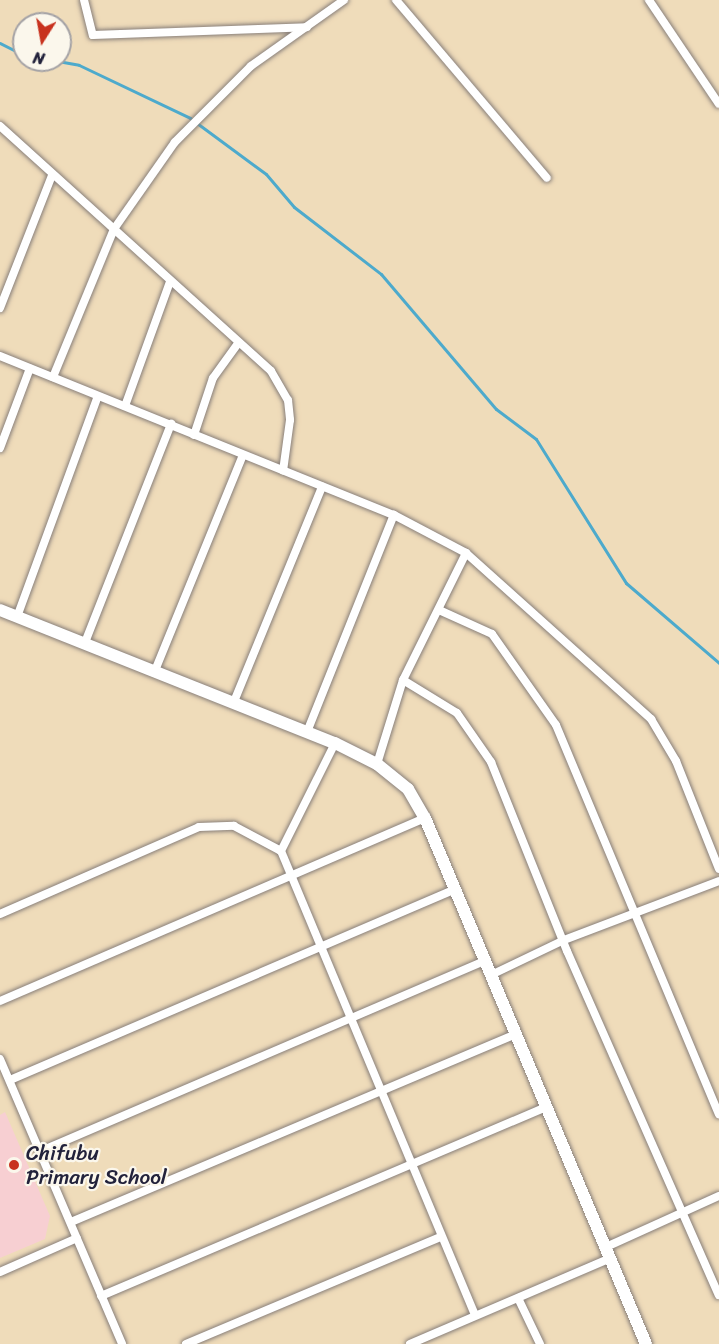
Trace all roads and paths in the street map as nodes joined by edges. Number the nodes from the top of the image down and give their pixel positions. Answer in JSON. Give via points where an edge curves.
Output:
{"nodes":[{"id":1,"x":84,"y":0,"type":"edge"},
{"id":2,"x":344,"y":0,"type":"edge"},
{"id":3,"x":396,"y":0,"type":"edge"},
{"id":4,"x":649,"y":0,"type":"edge"},
{"id":5,"x":307,"y":27,"type":"junction"},
{"id":6,"x":719,"y":104,"type":"edge"},
{"id":7,"x":2,"y":132,"type":"edge"},
{"id":8,"x":52,"y":175,"type":"junction"},
{"id":9,"x":547,"y":178,"type":"dead end"},
{"id":10,"x":114,"y":229,"type":"junction"},
{"id":11,"x":170,"y":282,"type":"junction"},
{"id":12,"x":0,"y":308,"type":"edge"},
{"id":13,"x":239,"y":342,"type":"junction"},
{"id":14,"x":0,"y":356,"type":"edge"},
{"id":15,"x":30,"y":368,"type":"junction"},
{"id":16,"x":53,"y":377,"type":"junction"},
{"id":17,"x":98,"y":396,"type":"junction"},
{"id":18,"x":125,"y":406,"type":"junction"},
{"id":19,"x":171,"y":424,"type":"junction"},
{"id":20,"x":194,"y":435,"type":"junction"},
{"id":21,"x":0,"y":448,"type":"edge"},
{"id":22,"x":242,"y":457,"type":"junction"},
{"id":23,"x":283,"y":471,"type":"junction"},
{"id":24,"x":322,"y":487,"type":"junction"},
{"id":25,"x":394,"y":515,"type":"junction"},
{"id":26,"x":466,"y":553,"type":"junction"},
{"id":27,"x":439,"y":609,"type":"junction"},
{"id":28,"x":0,"y":610,"type":"edge"},
{"id":29,"x":17,"y":617,"type":"junction"},
{"id":30,"x":84,"y":645,"type":"junction"},
{"id":31,"x":154,"y":673,"type":"junction"},
{"id":32,"x":403,"y":680,"type":"junction"},
{"id":33,"x":233,"y":704,"type":"junction"},
{"id":34,"x":307,"y":732,"type":"junction"},
{"id":35,"x":335,"y":743,"type":"junction"},
{"id":36,"x":377,"y":764,"type":"junction"},
{"id":37,"x":425,"y":818,"type":"junction"},
{"id":38,"x":281,"y":852,"type":"junction"},
{"id":39,"x":719,"y":869,"type":"edge"},
{"id":40,"x":289,"y":876,"type":"junction"},
{"id":41,"x":719,"y":881,"type":"edge"},
{"id":42,"x":454,"y":890,"type":"junction"},
{"id":43,"x":634,"y":913,"type":"junction"},
{"id":44,"x":0,"y":914,"type":"edge"},
{"id":45,"x":564,"y":940,"type":"junction"},
{"id":46,"x":321,"y":949,"type":"junction"},
{"id":47,"x":484,"y":961,"type":"junction"},
{"id":48,"x":491,"y":975,"type":"junction"},
{"id":49,"x":0,"y":1001,"type":"edge"},
{"id":50,"x":351,"y":1021,"type":"junction"},
{"id":51,"x":516,"y":1034,"type":"junction"},
{"id":52,"x":0,"y":1059,"type":"edge"},
{"id":53,"x":10,"y":1080,"type":"junction"},
{"id":54,"x":380,"y":1092,"type":"junction"},
{"id":55,"x":546,"y":1107,"type":"junction"},
{"id":56,"x":719,"y":1114,"type":"edge"},
{"id":57,"x":41,"y":1150,"type":"junction"},
{"id":58,"x":412,"y":1167,"type":"junction"},
{"id":59,"x":719,"y":1196,"type":"edge"},
{"id":60,"x":678,"y":1211,"type":"junction"},
{"id":61,"x":71,"y":1222,"type":"junction"},
{"id":62,"x":440,"y":1237,"type":"junction"},
{"id":63,"x":77,"y":1238,"type":"junction"},
{"id":64,"x":608,"y":1253,"type":"junction"},
{"id":65,"x":0,"y":1272,"type":"edge"},
{"id":66,"x":719,"y":1295,"type":"edge"},
{"id":67,"x":101,"y":1296,"type":"junction"},
{"id":68,"x":518,"y":1298,"type":"junction"},
{"id":69,"x":475,"y":1315,"type":"junction"},
{"id":70,"x":122,"y":1344,"type":"edge"},
{"id":71,"x":186,"y":1344,"type":"edge"},
{"id":72,"x":410,"y":1344,"type":"edge"},
{"id":73,"x":540,"y":1344,"type":"edge"},
{"id":74,"x":646,"y":1344,"type":"edge"}],
"edges":[{"from":1,"to":5,"type":"street","via":[[93,35]]},
{"from":2,"to":5,"type":"street"},
{"from":3,"to":9,"type":"street"},
{"from":4,"to":6,"type":"street"},
{"from":5,"to":10,"type":"street","via":[[251,66],[190,127]]},
{"from":7,"to":8,"type":"street"},
{"from":8,"to":10,"type":"street"},
{"from":8,"to":12,"type":"street"},
{"from":10,"to":11,"type":"street"},
{"from":10,"to":16,"type":"street"},
{"from":11,"to":13,"type":"street"},
{"from":11,"to":18,"type":"street"},
{"from":13,"to":20,"type":"street","via":[[213,378]]},
{"from":13,"to":23,"type":"street","via":[[272,371],[288,400],[291,431]]},
{"from":14,"to":15,"type":"street"},
{"from":15,"to":16,"type":"street"},
{"from":15,"to":21,"type":"street"},
{"from":16,"to":17,"type":"street"},
{"from":17,"to":18,"type":"street"},
{"from":17,"to":29,"type":"street"},
{"from":18,"to":19,"type":"street"},
{"from":19,"to":20,"type":"street"},
{"from":19,"to":30,"type":"street"},
{"from":20,"to":22,"type":"street"},
{"from":22,"to":23,"type":"street"},
{"from":22,"to":31,"type":"street"},
{"from":23,"to":24,"type":"street"},
{"from":24,"to":25,"type":"street"},
{"from":24,"to":33,"type":"street"},
{"from":25,"to":26,"type":"street"},
{"from":25,"to":34,"type":"street"},
{"from":26,"to":27,"type":"street"},
{"from":26,"to":39,"type":"street","via":[[651,719],[676,761]]},
{"from":27,"to":32,"type":"street"},
{"from":27,"to":43,"type":"street","via":[[492,634],[520,667],[568,749]]},
{"from":28,"to":29,"type":"main road"},
{"from":29,"to":30,"type":"main road"},
{"from":30,"to":31,"type":"main road"},
{"from":31,"to":33,"type":"main road"},
{"from":32,"to":36,"type":"street"},
{"from":32,"to":45,"type":"street","via":[[457,713],[480,741]]},
{"from":33,"to":34,"type":"main road"},
{"from":34,"to":35,"type":"main road"},
{"from":35,"to":36,"type":"main road"},
{"from":35,"to":38,"type":"street"},
{"from":36,"to":37,"type":"main road","via":[[408,789]]},
{"from":37,"to":40,"type":"street"},
{"from":37,"to":42,"type":"main road"},
{"from":38,"to":40,"type":"street"},
{"from":38,"to":44,"type":"street","via":[[234,826],[199,827]]},
{"from":40,"to":46,"type":"street"},
{"from":40,"to":49,"type":"street"},
{"from":41,"to":43,"type":"street"},
{"from":42,"to":46,"type":"street"},
{"from":42,"to":47,"type":"main road"},
{"from":43,"to":45,"type":"street"},
{"from":43,"to":56,"type":"street"},
{"from":45,"to":48,"type":"street"},
{"from":45,"to":60,"type":"street"},
{"from":46,"to":50,"type":"street"},
{"from":46,"to":53,"type":"street"},
{"from":47,"to":48,"type":"main road"},
{"from":47,"to":50,"type":"street"},
{"from":48,"to":51,"type":"main road"},
{"from":50,"to":54,"type":"street"},
{"from":50,"to":57,"type":"street"},
{"from":51,"to":54,"type":"street"},
{"from":51,"to":55,"type":"main road"},
{"from":52,"to":53,"type":"street"},
{"from":53,"to":57,"type":"street"},
{"from":54,"to":58,"type":"street"},
{"from":54,"to":61,"type":"street"},
{"from":55,"to":58,"type":"street"},
{"from":55,"to":64,"type":"main road"},
{"from":57,"to":61,"type":"street"},
{"from":58,"to":62,"type":"street"},
{"from":58,"to":67,"type":"street"},
{"from":59,"to":60,"type":"street"},
{"from":60,"to":64,"type":"street"},
{"from":60,"to":66,"type":"street"},
{"from":61,"to":63,"type":"street"},
{"from":62,"to":69,"type":"street"},
{"from":62,"to":71,"type":"street"},
{"from":63,"to":65,"type":"street"},
{"from":63,"to":67,"type":"street"},
{"from":64,"to":68,"type":"street"},
{"from":64,"to":74,"type":"main road"},
{"from":67,"to":70,"type":"street"},
{"from":68,"to":69,"type":"street"},
{"from":68,"to":73,"type":"street"},
{"from":69,"to":72,"type":"street"}]}
